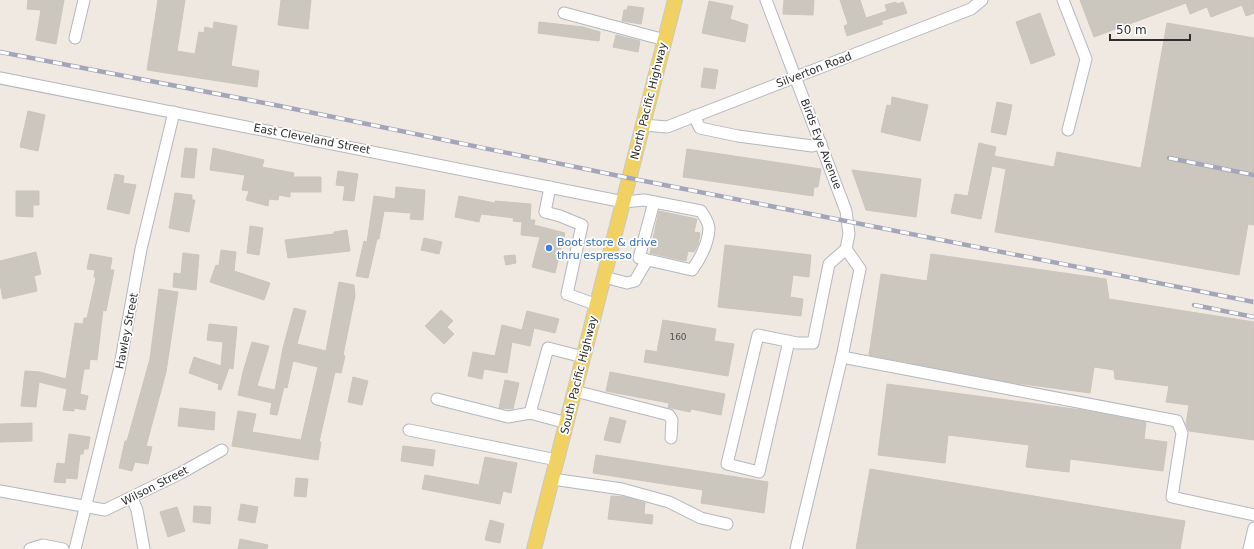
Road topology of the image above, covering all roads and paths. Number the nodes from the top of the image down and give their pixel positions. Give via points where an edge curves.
1 (84, 0) edge
2 (675, 0) edge
3 (766, 0) edge
4 (982, 0) edge
5 (1063, 0) edge
6 (564, 13) dead end
7 (75, 38) dead end
8 (665, 40) junction
9 (796, 77) junction
10 (0, 78) edge
11 (174, 112) junction
12 (694, 116) junction
13 (643, 124) junction
14 (1068, 130) dead end
15 (820, 143) junction
16 (550, 187) junction
17 (624, 202) junction
18 (654, 202) junction
19 (846, 249) junction
20 (647, 260) junction
21 (604, 277) junction
22 (597, 304) junction
23 (789, 341) junction
24 (583, 357) junction
25 (842, 357) junction
26 (575, 391) junction
27 (437, 400) dead end
28 (530, 414) junction
29 (567, 423) junction
30 (409, 430) dead end
31 (671, 438) dead end
32 (222, 450) dead end
33 (557, 460) junction
34 (552, 480) junction
35 (0, 492) edge
36 (132, 498) junction
37 (86, 507) junction
38 (1254, 515) edge
39 (727, 524) dead end
40 (1254, 528) edge
41 (30, 549) edge
42 (63, 549) edge
43 (75, 549) edge
44 (144, 549) edge
45 (534, 549) edge
46 (796, 549) edge
47 (1249, 549) edge

1 - 7 street
2 - 8 main road, North Pacific Highway
3 - 9 street, Birds Eye Avenue
4 - 9 street, Silverton Road via 971,9
5 - 14 street via 1086,59
6 - 8 street
8 - 13 main road, North Pacific Highway
9 - 12 street, Silverton Road
9 - 15 street, Birds Eye Avenue
10 - 11 street, East Cleveland Street
11 - 16 street, East Cleveland Street
11 - 37 street, Hawley Street via 142,249 119,371
12 - 13 street, Silverton Road via 667,127
12 - 15 street via 700,128 812,146
13 - 17 main road, North Pacific Highway
15 - 19 street, Birds Eye Avenue via 846,211 849,234
16 - 17 street, East Cleveland Street
16 - 22 street via 545,212 582,225 567,294
17 - 18 street, East Cleveland Street
17 - 21 main road, South Pacific Highway
18 - 20 street via 639,258
18 - 20 street, East Cleveland Street via 701,211 709,229 700,259 692,270
19 - 23 street via 829,264 813,343
19 - 25 street via 860,269
20 - 21 street via 635,281 627,283
21 - 22 main road, South Pacific Highway
22 - 24 main road, South Pacific Highway
23 - 23 street via 758,335 727,464 759,472
24 - 26 main road, South Pacific Highway
24 - 28 street via 548,348
25 - 38 street via 1176,421 1182,433 1172,497
25 - 46 street
26 - 29 main road, South Pacific Highway
26 - 31 street via 669,415 672,420
27 - 28 street via 508,417
28 - 29 street
29 - 33 main road, South Pacific Highway
30 - 33 street
32 - 36 street, Wilson Street
33 - 34 main road, South Pacific Highway
34 - 39 street via 622,489 669,502 701,518
34 - 45 main road, South Pacific Highway
35 - 37 street, Wilson Street
36 - 37 street, Wilson Street via 105,510
36 - 44 street via 137,510
37 - 43 street, Hawley Street
40 - 47 street
41 - 42 street via 43,546

